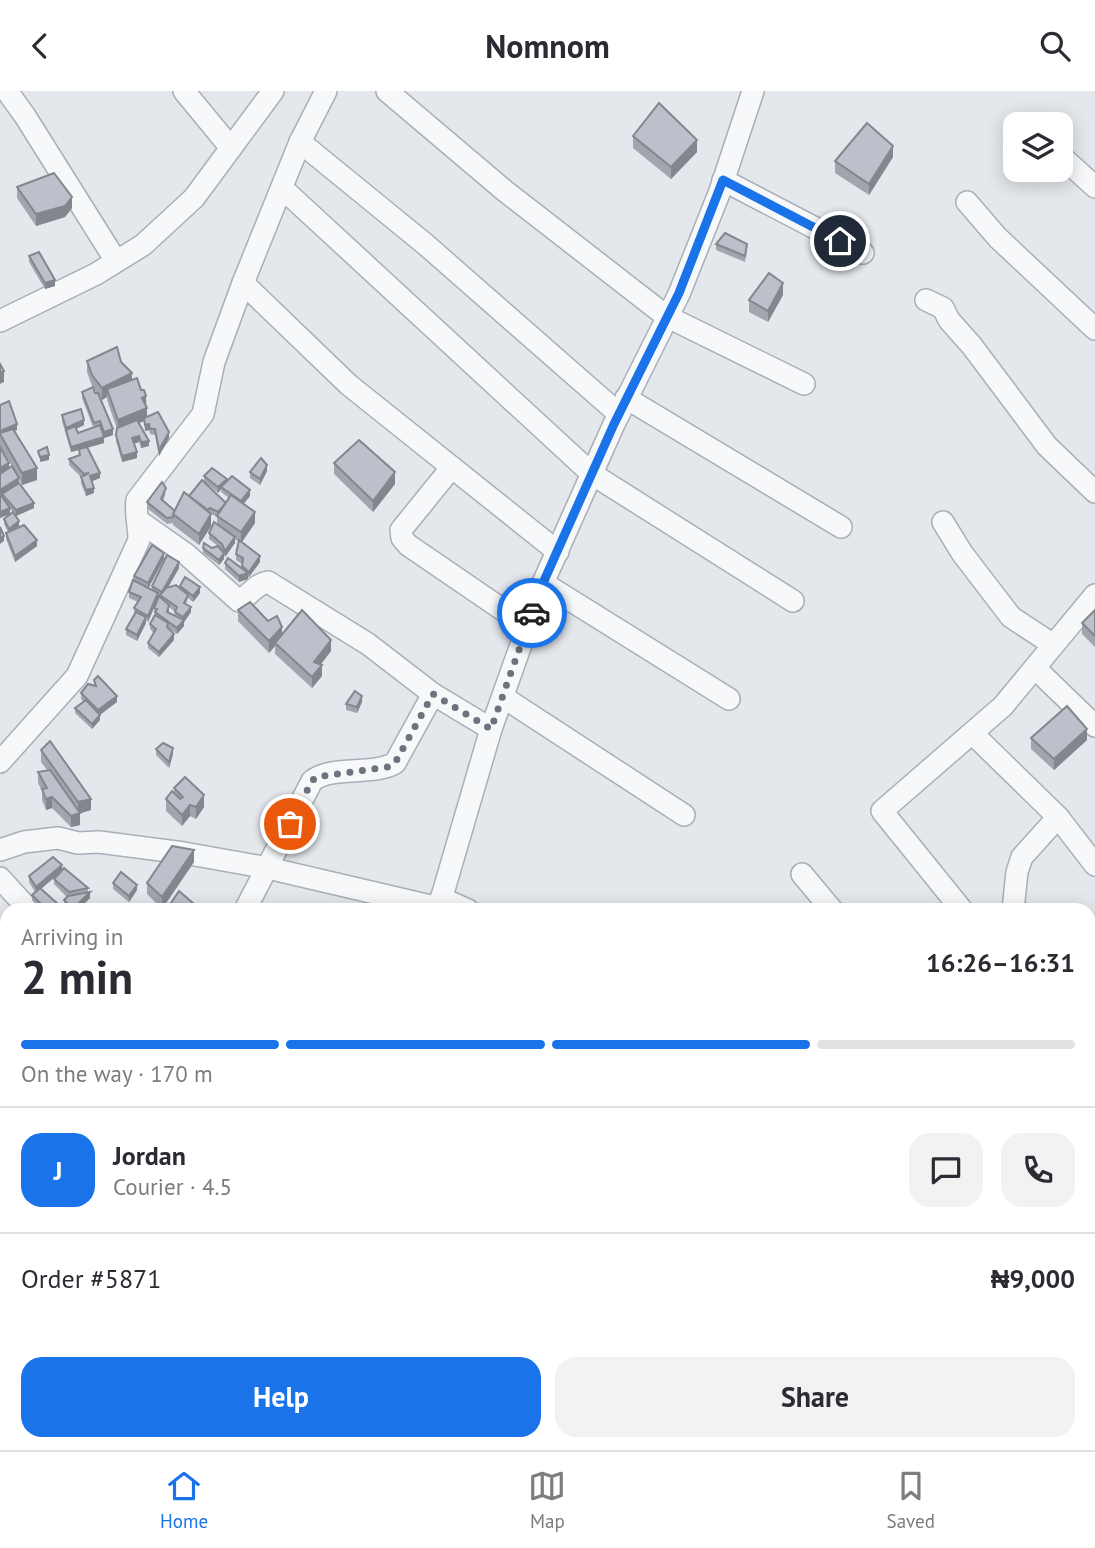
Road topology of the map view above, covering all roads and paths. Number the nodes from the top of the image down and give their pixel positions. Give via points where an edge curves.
1 (7, 91) edge
2 (184, 91) edge
3 (273, 91) edge
4 (326, 91) edge
5 (387, 91) edge
6 (752, 91) edge
7 (300, 142) junction
8 (231, 148) junction
9 (1073, 167) edge
10 (723, 180) junction
11 (1095, 187) edge
12 (282, 188) junction
13 (967, 202) dead end
14 (863, 253) dead end
15 (116, 261) junction
16 (243, 283) junction
17 (926, 300) dead end
18 (666, 316) junction
19 (2, 317) edge
20 (1095, 329) edge
21 (804, 384) dead end
22 (623, 406) junction
23 (452, 467) junction
24 (592, 474) junction
25 (1095, 492) edge
26 (139, 521) junction
27 (943, 521) dead end
28 (841, 527) dead end
29 (558, 552) junction
30 (543, 583) junction
31 (1095, 596) edge
32 (793, 601) dead end
33 (527, 627) junction
34 (1052, 644) junction
35 (1036, 669) junction
36 (433, 694) junction
37 (503, 697) junction
38 (729, 699) dead end
39 (1095, 726) edge
40 (491, 729) junction
41 (973, 734) junction
42 (0, 762) edge
43 (684, 815) dead end
44 (1058, 817) junction
45 (0, 850) edge
46 (1095, 865) edge
47 (268, 868) junction
48 (802, 874) dead end
49 (0, 878) edge
50 (23, 903) edge
51 (249, 903) edge
52 (430, 903) edge
53 (440, 903) edge
54 (826, 903) edge
55 (956, 903) edge
56 (1014, 903) edge

1 - 15 street
2 - 8 street
3 - 8 street
4 - 7 street
5 - 18 street via 505,191
6 - 10 street
7 - 12 street
7 - 22 street
8 - 15 street via 194,198 143,245
9 - 11 street
10 - 14 street
10 - 18 street
12 - 16 street
12 - 24 street
13 - 20 street via 998,238
15 - 19 street
16 - 23 street via 349,385
16 - 26 street via 214,362 203,414 137,500
17 - 25 street via 943,307 1047,446
18 - 21 street
18 - 22 street
22 - 24 street
22 - 28 street
23 - 29 street
23 - 33 street via 401,530 402,538
24 - 29 street
24 - 32 street
26 - 36 street via 186,554 239,601 268,582 368,644
26 - 42 street via 139,540 77,676
27 - 34 street via 1011,617
29 - 30 street
30 - 33 street
30 - 38 street
31 - 34 street
33 - 37 street
34 - 35 street
35 - 39 street
35 - 41 street
36 - 40 street
36 - 47 street via 395,763 321,775 312,781
37 - 40 street
37 - 43 street
40 - 53 street
41 - 44 street
41 - 55 street via 882,811
44 - 46 street
44 - 56 street via 1022,857
45 - 47 street via 58,838
47 - 51 street
47 - 52 street
48 - 54 street
49 - 50 street

